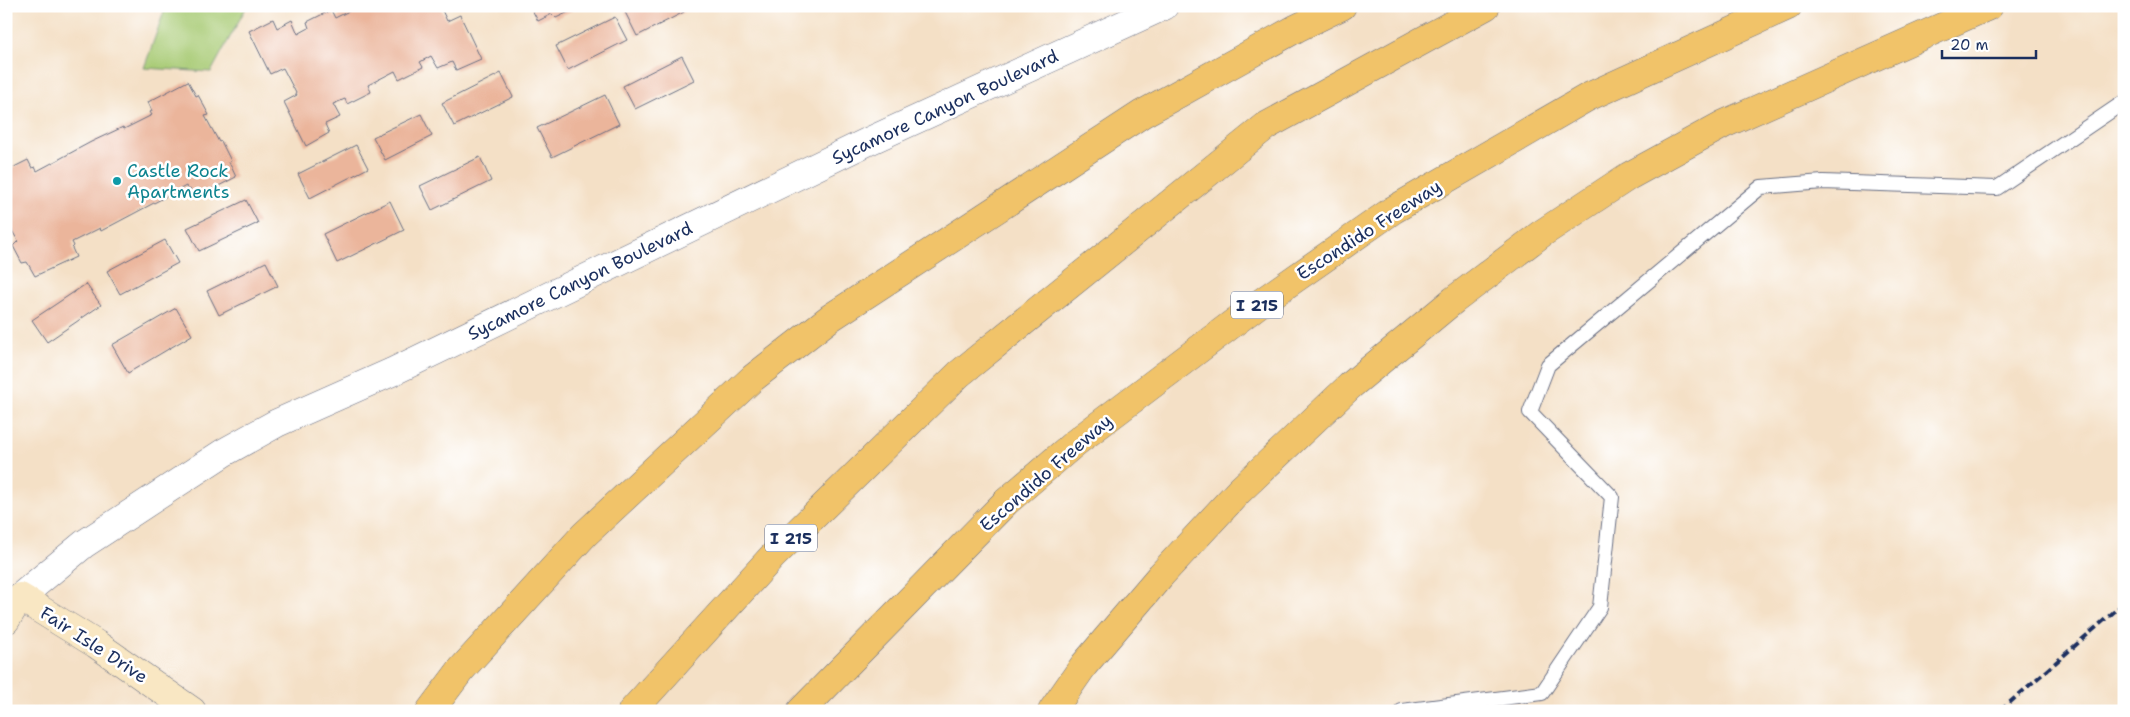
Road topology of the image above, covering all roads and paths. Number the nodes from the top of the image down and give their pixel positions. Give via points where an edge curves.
1 (1164, 6) edge
2 (1342, 6) edge
3 (1486, 6) edge
4 (1788, 6) edge
5 (1989, 6) edge
6 (2124, 102) edge
7 (10, 594) edge
8 (6, 620) edge
9 (192, 711) edge
10 (430, 711) edge
11 (632, 711) edge
12 (801, 711) edge
13 (1052, 711) edge
14 (1402, 711) edge

1 - 7 street, Sycamore Canyon Boulevard via 868,142 392,372 277,423 223,453
2 - 10 highway via 1142,114 830,318 753,378 584,535 460,671
3 - 11 highway, I 215 via 1266,126 959,374 772,557
4 - 12 highway, Escondido Freeway / I 215 via 1588,97 1393,210 1256,306 1075,443 1006,502
5 - 13 highway via 1724,124 1629,176 1541,234 1454,300 1350,386 1239,491 1084,665
6 - 14 lane via 1997,188 1823,182 1761,187 1548,365 1530,412 1612,497 1600,607 1542,693
7 - 8 main road, Sycamore Canyon Boulevard
7 - 9 main road, Fair Isle Drive via 96,644

